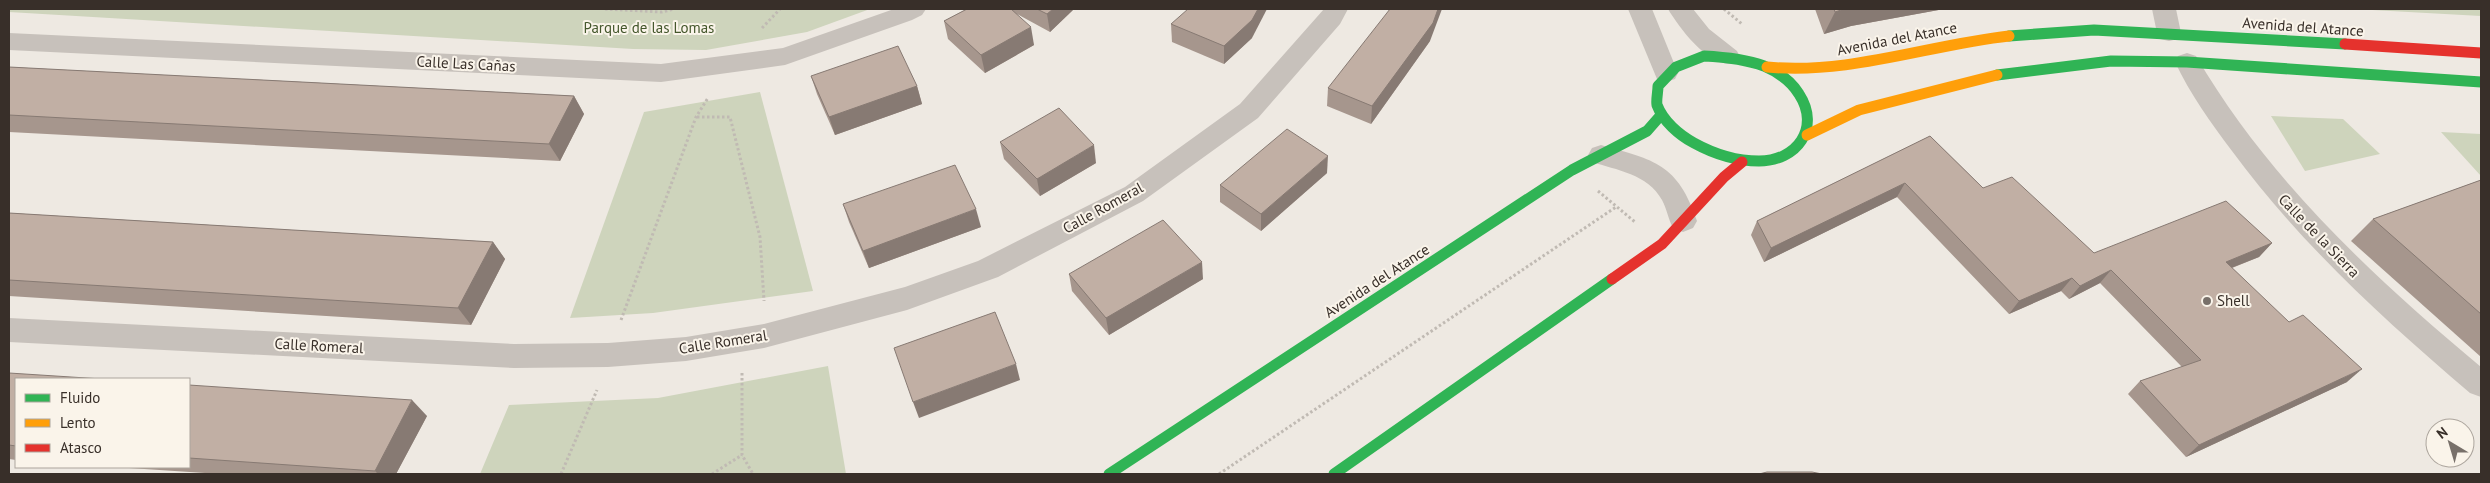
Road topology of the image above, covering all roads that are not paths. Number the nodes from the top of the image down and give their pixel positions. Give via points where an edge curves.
1 (914, 9) edge
2 (1336, 9) edge
3 (1640, 9) edge
4 (1680, 9) edge
5 (2164, 9) edge
6 (2169, 33) junction
7 (9, 42) edge
8 (2481, 53) edge
9 (1728, 57) junction
10 (2187, 62) junction
11 (1767, 68) junction
12 (1666, 73) junction
13 (2481, 82) edge
14 (1661, 115) junction
15 (1807, 135) junction
16 (1601, 155) junction
17 (1742, 162) junction
18 (1683, 222) junction
19 (9, 330) edge
20 (2481, 384) edge
21 (1108, 474) edge
22 (1334, 474) edge

1 - 7 street, Calle Las Cañas via 785,56 661,73
2 - 19 street, Calle Romeral via 1332,18 1249,111 1134,194 988,269 907,298 764,336 686,349 608,355 514,356
3 - 12 street
4 - 9 street via 1700,35
5 - 6 street
6 - 8 main road, Avenida del Atance
6 - 11 main road, Avenida del Atance via 2094,30 1993,37 1827,68
9 - 11 main road
9 - 12 main road via 1704,56 1683,62
10 - 13 main road
10 - 15 main road via 2111,61 1991,76 1859,110
10 - 20 street, Calle de la Sierra via 2196,82 2247,154 2299,218 2397,314
11 - 15 main road via 1784,78 1805,104 1810,120
12 - 14 main road via 1658,84 1656,99
14 - 16 main road, Avenida del Atance via 1647,131
14 - 17 main road via 1674,132 1696,147
15 - 17 main road via 1799,147 1780,158
16 - 18 street via 1636,165 1656,177 1671,192
16 - 21 main road, Avenida del Atance via 1572,170
17 - 18 main road
18 - 22 main road via 1662,244

